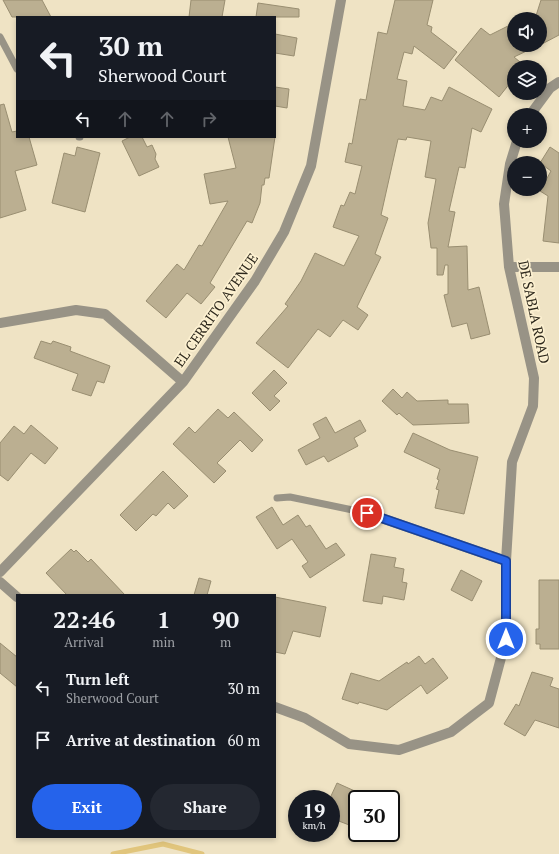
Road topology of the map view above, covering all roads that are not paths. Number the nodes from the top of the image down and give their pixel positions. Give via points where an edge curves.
1 (341, 0) edge
2 (0, 37) edge
3 (16, 67) edge
4 (559, 82) edge
5 (535, 108) edge
6 (515, 148) edge
7 (509, 267) junction
8 (559, 267) edge
9 (0, 323) edge
10 (183, 382) junction
11 (276, 498) dead end
12 (367, 513) joint
13 (506, 561) junction
14 (0, 572) edge
15 (0, 582) edge
16 (16, 596) edge
17 (276, 707) edge

1 - 10 street, EL CERRITO AVENUE via 311,166 284,232 255,281
2 - 3 lane
4 - 5 street via 550,88
6 - 7 street, DE SABLA ROAD via 504,204
7 - 8 street
7 - 13 street, DE SABLA ROAD via 534,378 534,406 512,462
9 - 10 street via 76,310 105,314
10 - 14 street, EL CERRITO AVENUE
11 - 12 lane via 290,496
12 - 13 street
13 - 17 street, DE SABLA ROAD via 506,639 489,704 451,732 399,750 349,744 305,718
15 - 16 street

